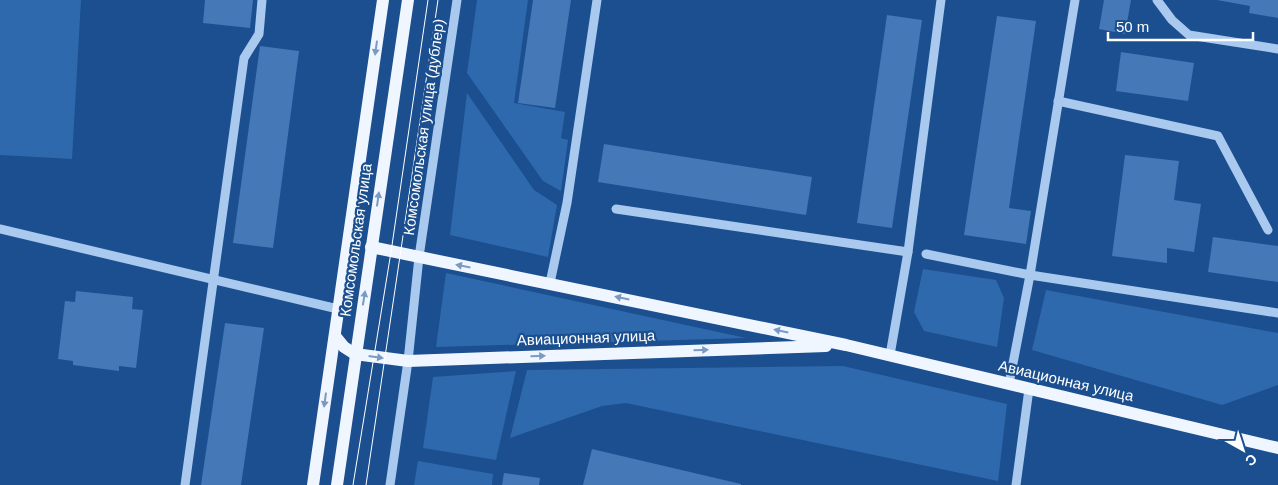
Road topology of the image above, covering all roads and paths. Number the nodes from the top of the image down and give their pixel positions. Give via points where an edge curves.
1 (262, 0) edge
2 (383, 0) edge
3 (408, 0) edge
4 (457, 0) edge
5 (597, 0) edge
6 (941, 0) edge
7 (1075, 0) edge
8 (1157, 0) edge
9 (1278, 49) edge
10 (1058, 101) junction
11 (616, 209) dead end
12 (0, 229) edge
13 (1268, 230) dead end
14 (371, 247) junction
15 (908, 252) junction
16 (926, 254) dead end
17 (419, 258) junction
18 (1030, 275) junction
19 (214, 280) junction
20 (550, 283) junction
21 (338, 309) junction
22 (1278, 314) edge
23 (335, 336) junction
24 (846, 345) junction
25 (355, 354) junction
26 (890, 355) junction
27 (408, 360) junction
28 (1009, 384) junction
29 (1029, 389) junction
30 (1278, 448) edge
31 (185, 485) edge
32 (313, 485) edge
33 (337, 485) edge
34 (390, 485) edge
35 (1016, 485) edge

1 - 19 street via 259,34 244,58
2 -> 21 main road, Комсомольская улица
14 -> 3 main road, Комсомольская улица
4 - 17 street, Комсомольская улица (дублер)
5 - 20 street via 567,203
6 - 15 street
7 - 10 street
8 - 9 street via 1180,29 1189,35
10 - 13 street via 1218,136
10 - 18 street
11 - 15 street
12 - 19 street
14 - 17 main road, Авиационная улица
25 -> 14 main road, Комсомольская улица
15 - 26 street
16 - 18 street
20 -> 17 main road, Авиационная улица
17 - 27 street, Комсомольская улица (дублер)
18 - 22 street
18 - 28 street
19 - 21 street
19 - 31 street
24 -> 20 main road, Авиационная улица
21 - 23 main road, Комсомольская улица
23 - 25 main road
23 -> 32 main road, Комсомольская улица
24 - 26 main road, Авиационная улица
27 -> 24 main road, Авиационная улица
25 -> 27 main road, Авиационная улица
25 - 33 main road, Комсомольская улица
26 - 28 main road, Авиационная улица
27 - 34 street, Комсомольская улица (дублер)
28 - 29 main road, Авиационная улица
29 - 30 main road, Авиационная улица
29 - 35 street

